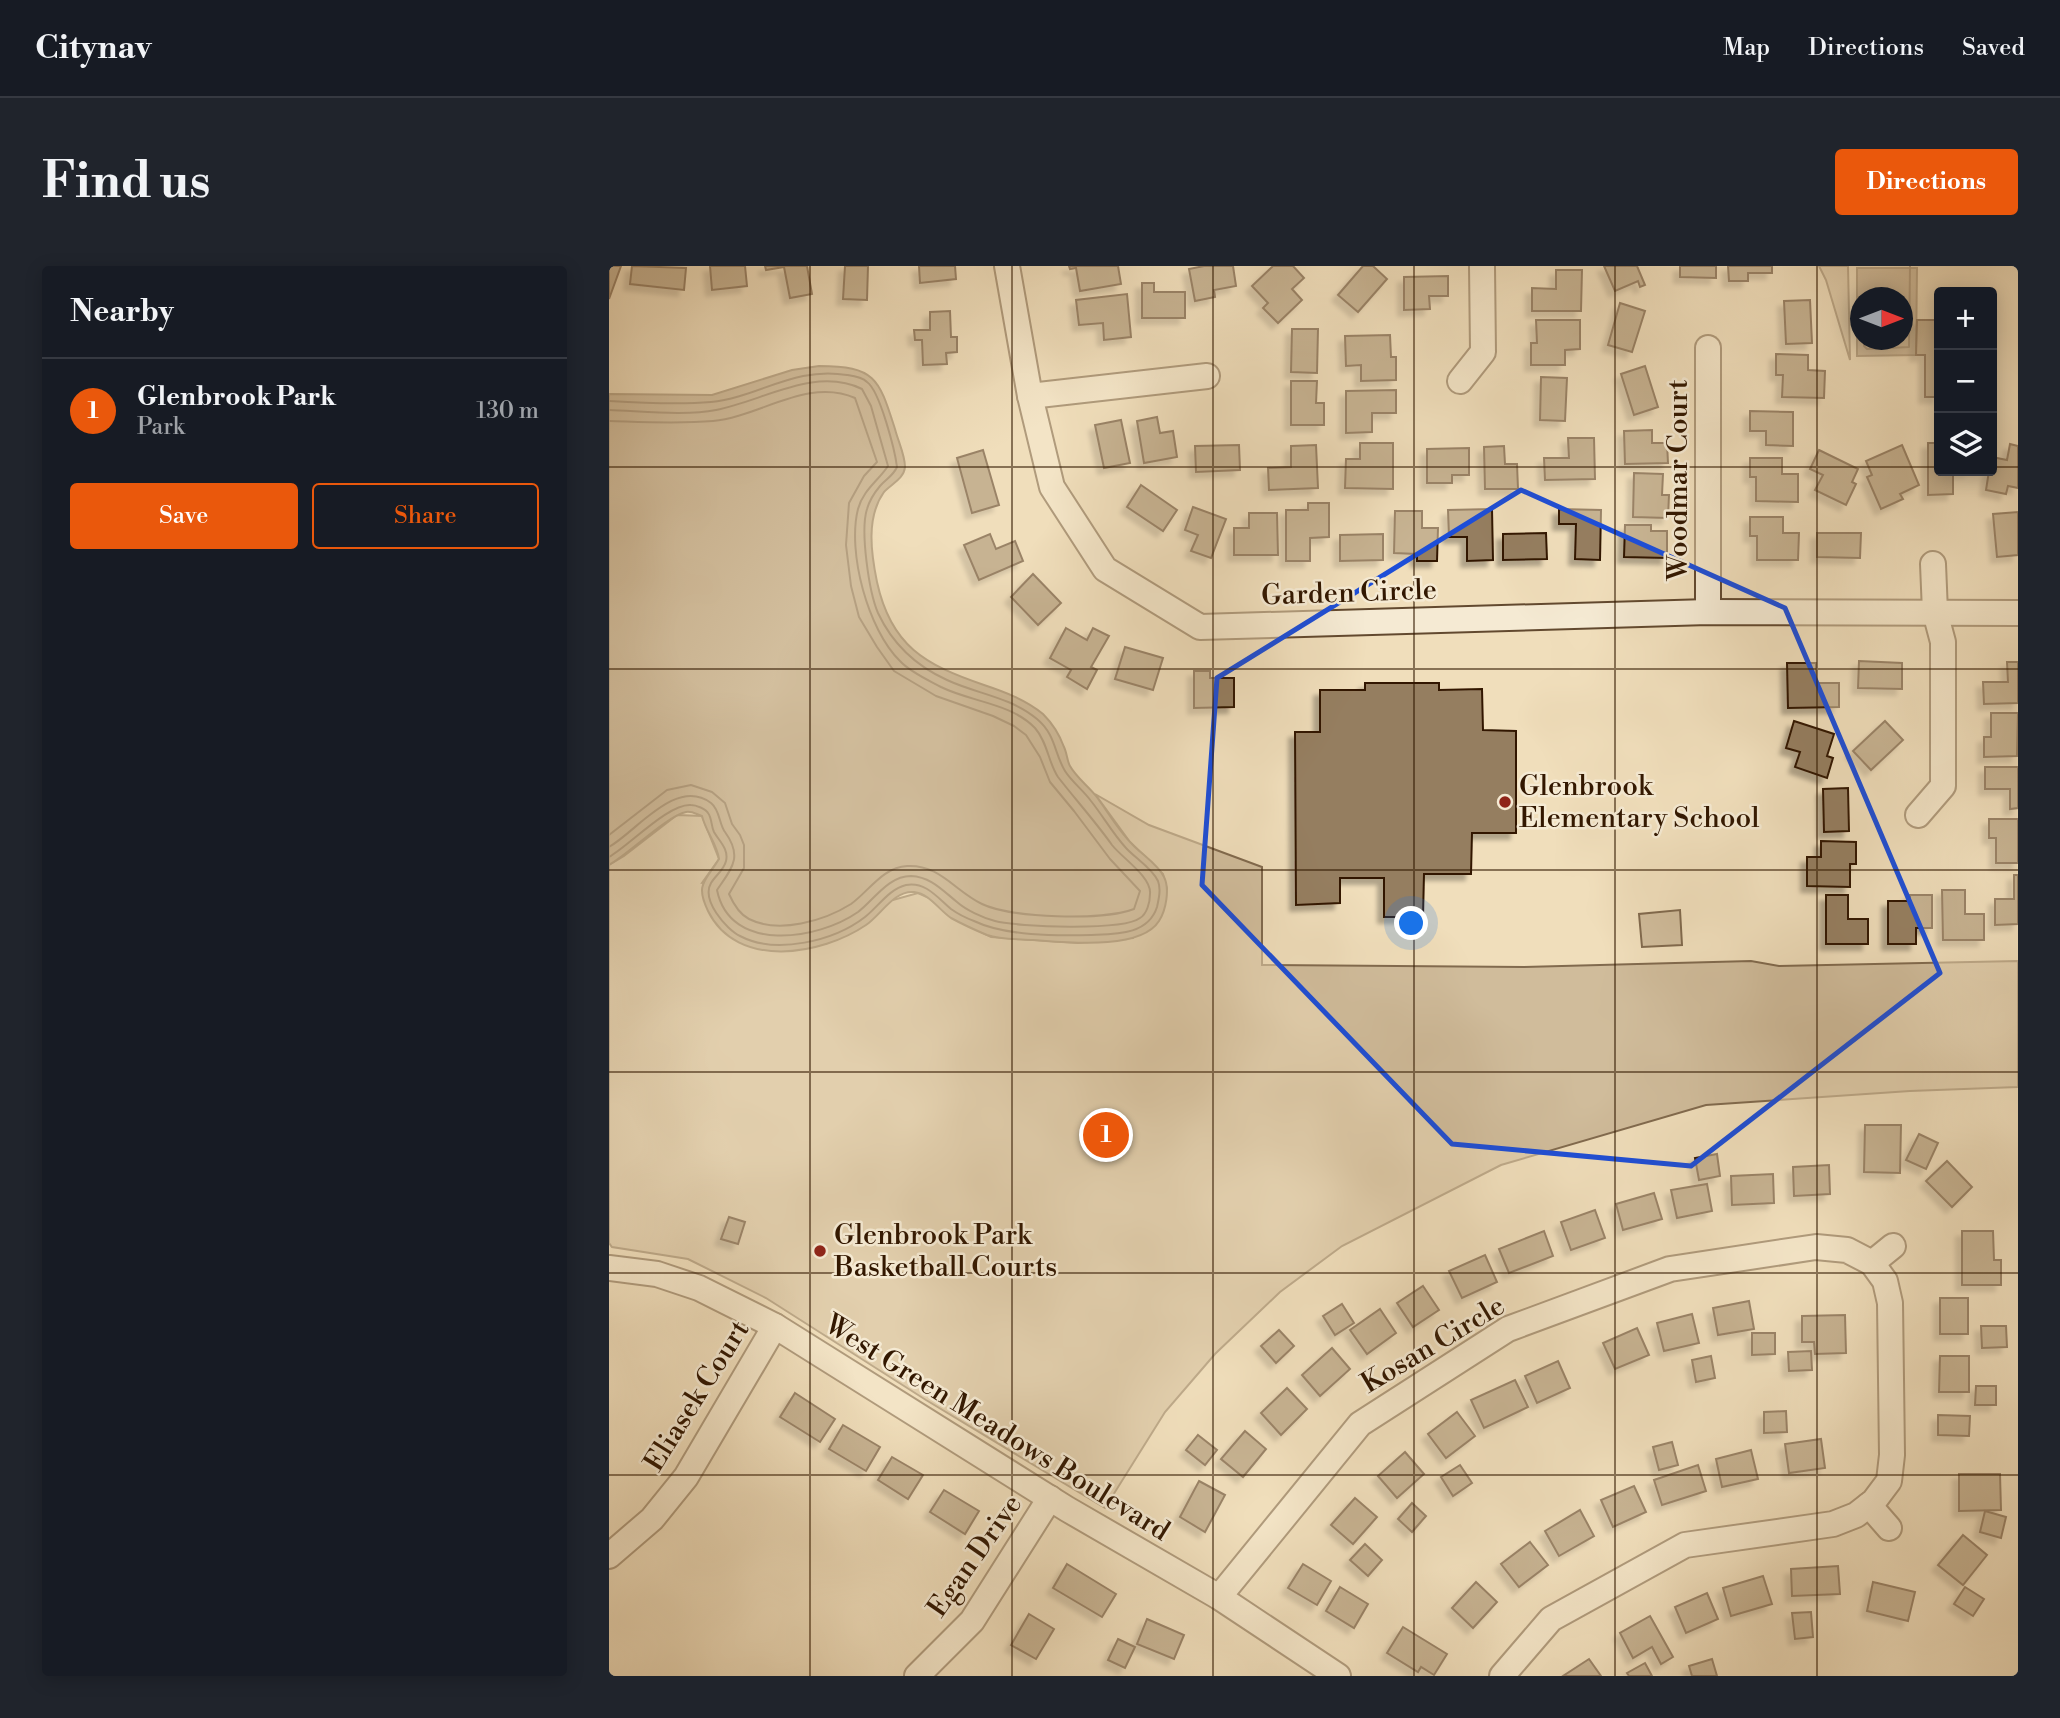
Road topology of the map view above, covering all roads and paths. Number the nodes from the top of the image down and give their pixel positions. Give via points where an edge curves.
1 (1007, 266) edge
2 (1482, 266) edge
3 (1708, 348) dead end
4 (1207, 376) dead end
5 (1460, 381) dead end
6 (1030, 396) junction
7 (1933, 564) dead end
8 (1708, 612) junction
9 (1934, 612) junction
10 (2018, 613) edge
11 (1918, 815) dead end
12 (1893, 1246) dead end
13 (1872, 1263) junction
14 (609, 1268) edge
15 (775, 1326) junction
16 (1050, 1498) junction
17 (1869, 1505) junction
18 (1889, 1528) dead end
19 (609, 1556) edge
20 (1219, 1597) junction
21 (1324, 1673) edge
22 (917, 1676) edge
23 (1502, 1676) edge

1 - 6 street, Garden Circle
2 - 5 street via 1483,352
3 - 8 street, Woodmar Court
4 - 6 street
6 - 8 street, Garden Circle via 1052,487 1105,569 1200,627
7 - 9 street
8 - 9 street, Garden Circle
9 - 10 street, Garden Circle
9 - 11 street via 1943,642 1943,786
12 - 13 street
13 - 17 street via 1885,1281 1890,1303 1892,1455 1889,1481
13 - 20 street, Kosan Circle via 1847,1250 1817,1247 1670,1269 1508,1329 1360,1424
14 - 15 street, West Green Meadows Boulevard via 657,1274 699,1288
15 - 16 street, West Green Meadows Boulevard
15 - 19 street, Eliasek Court via 686,1476 652,1519
16 - 20 street, West Green Meadows Boulevard
16 - 22 street, Egan Drive via 972,1621
17 - 18 street
17 - 23 street via 1833,1524 1685,1545 1551,1619
20 - 21 street, West Green Meadows Boulevard

